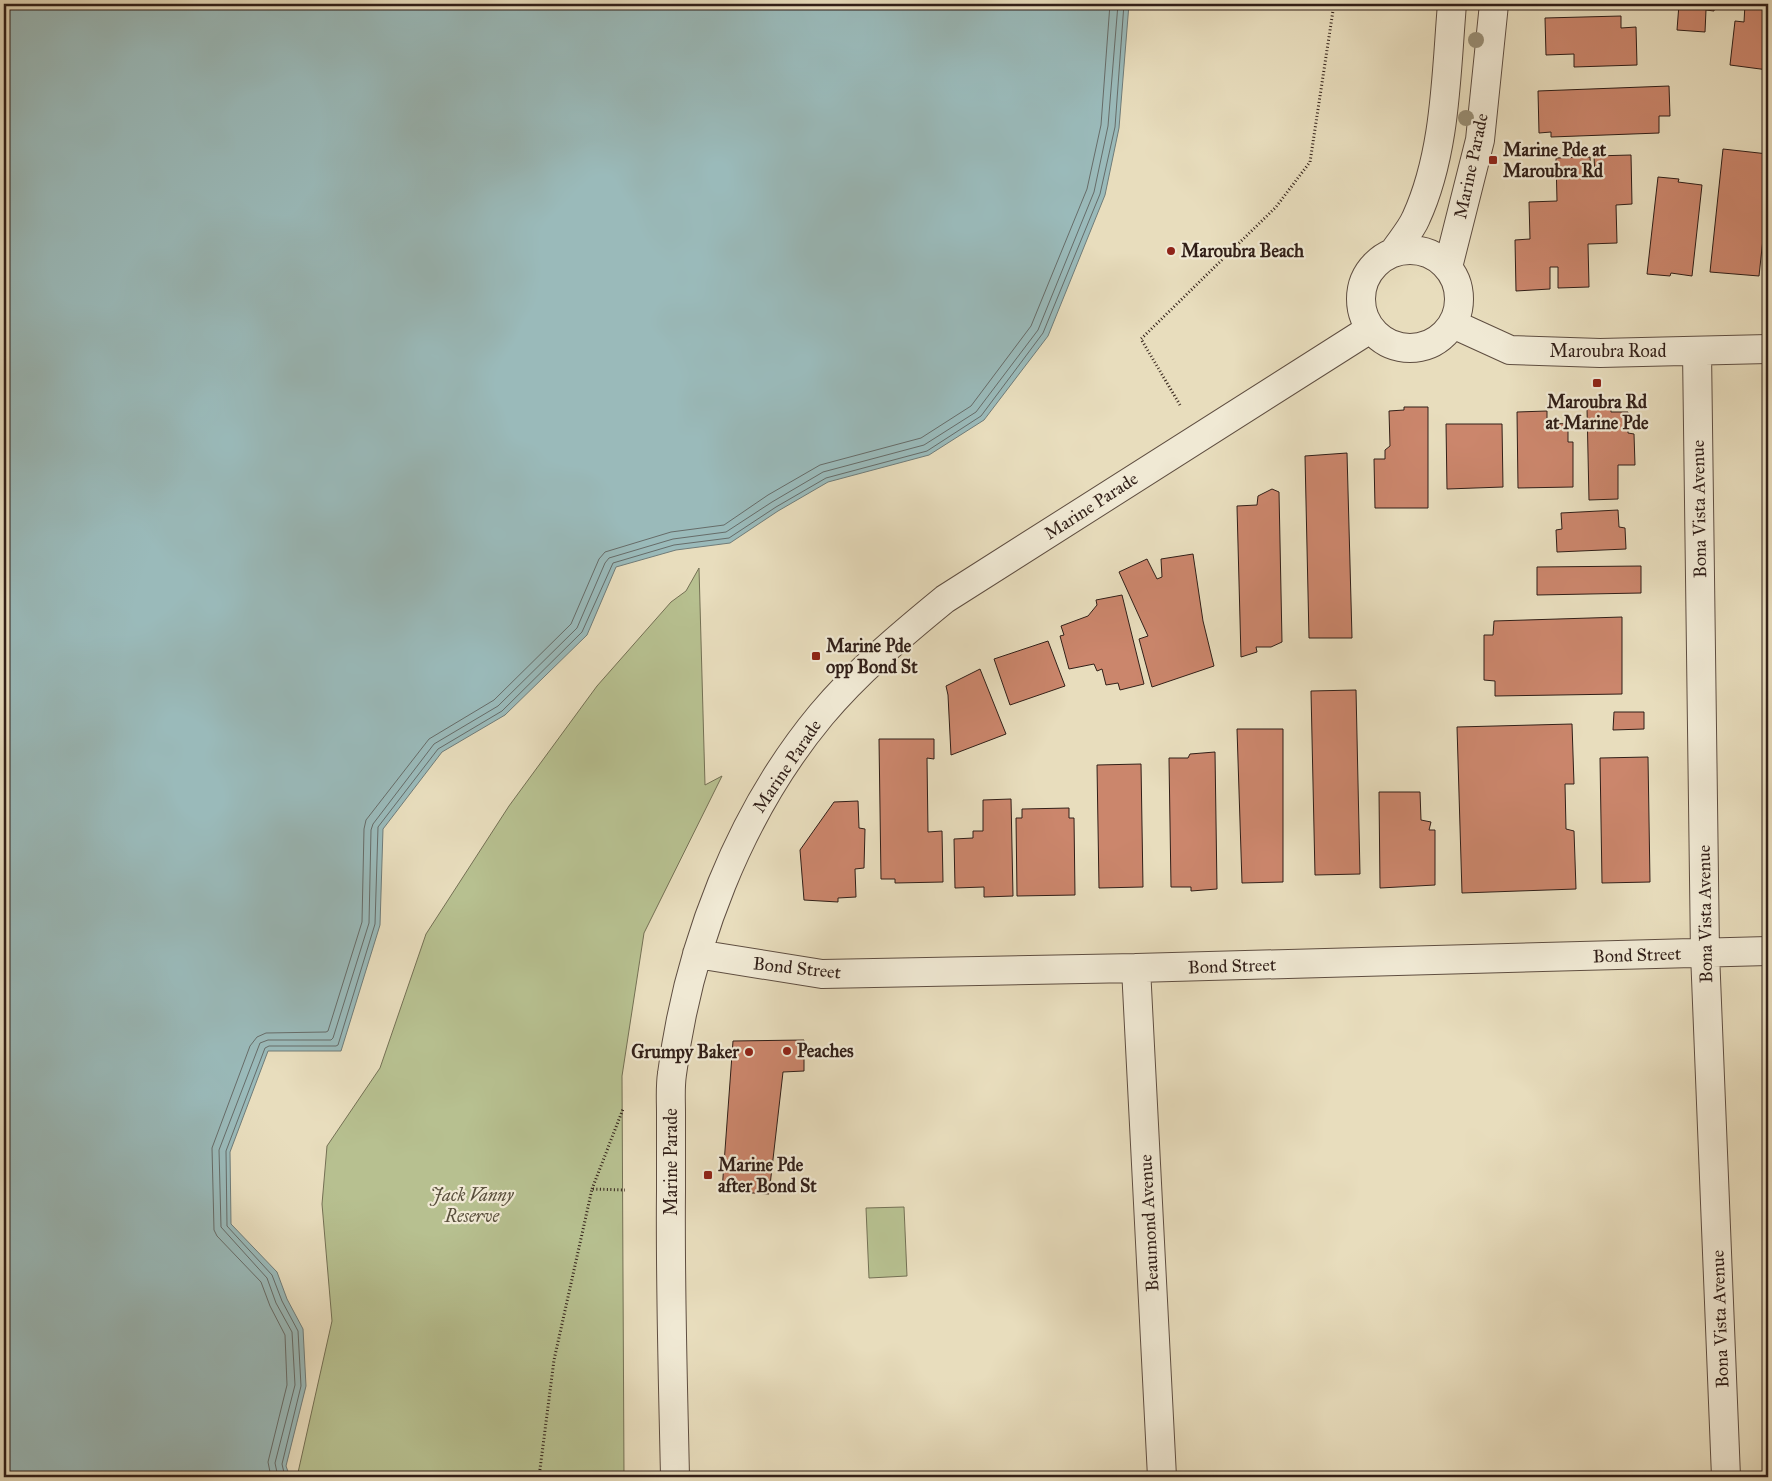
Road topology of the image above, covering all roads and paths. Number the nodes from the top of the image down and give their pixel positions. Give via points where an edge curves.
1 (1334, 4) edge
2 (1452, 4) edge
3 (1494, 4) edge
4 (1393, 253) junction
5 (1448, 267) junction
6 (1453, 324) junction
7 (1370, 329) junction
8 (1768, 349) edge
9 (1697, 351) junction
10 (1180, 404) dead end
11 (1768, 951) edge
12 (1705, 953) junction
13 (696, 954) junction
14 (1136, 968) junction
15 (623, 1109) dead end
16 (592, 1189) junction
17 (625, 1190) dead end
18 (539, 1477) edge
19 (675, 1477) edge
20 (1162, 1477) edge
21 (1726, 1477) edge

1 - 10 path via 1310,162 1276,207 1141,339
2 - 4 street, Marine Parade via 1440,140 1416,219
3 - 5 street, Marine Parade via 1480,140
4 - 5 street via 1423,251
4 - 7 street via 1369,271 1362,285 1360,300
5 - 6 street via 1456,280 1459,295 1459,310
6 - 7 street via 1443,336 1412,349 1396,347
6 - 9 street, Maroubra Road via 1510,350 1600,353
7 - 13 street, Marine Parade via 945,599 902,634 821,715 754,812 730,864
8 - 9 street, Maroubra Road
9 - 12 street, Bona Vista Avenue
11 - 12 street, Bond Street
12 - 14 street, Bond Street
12 - 21 street, Bona Vista Avenue
13 - 14 street, Bond Street via 822,974
13 - 19 street, Marine Parade via 671,1076 670,1284
14 - 20 street, Beaumond Avenue
15 - 16 path
16 - 17 path
16 - 18 path via 554,1360

